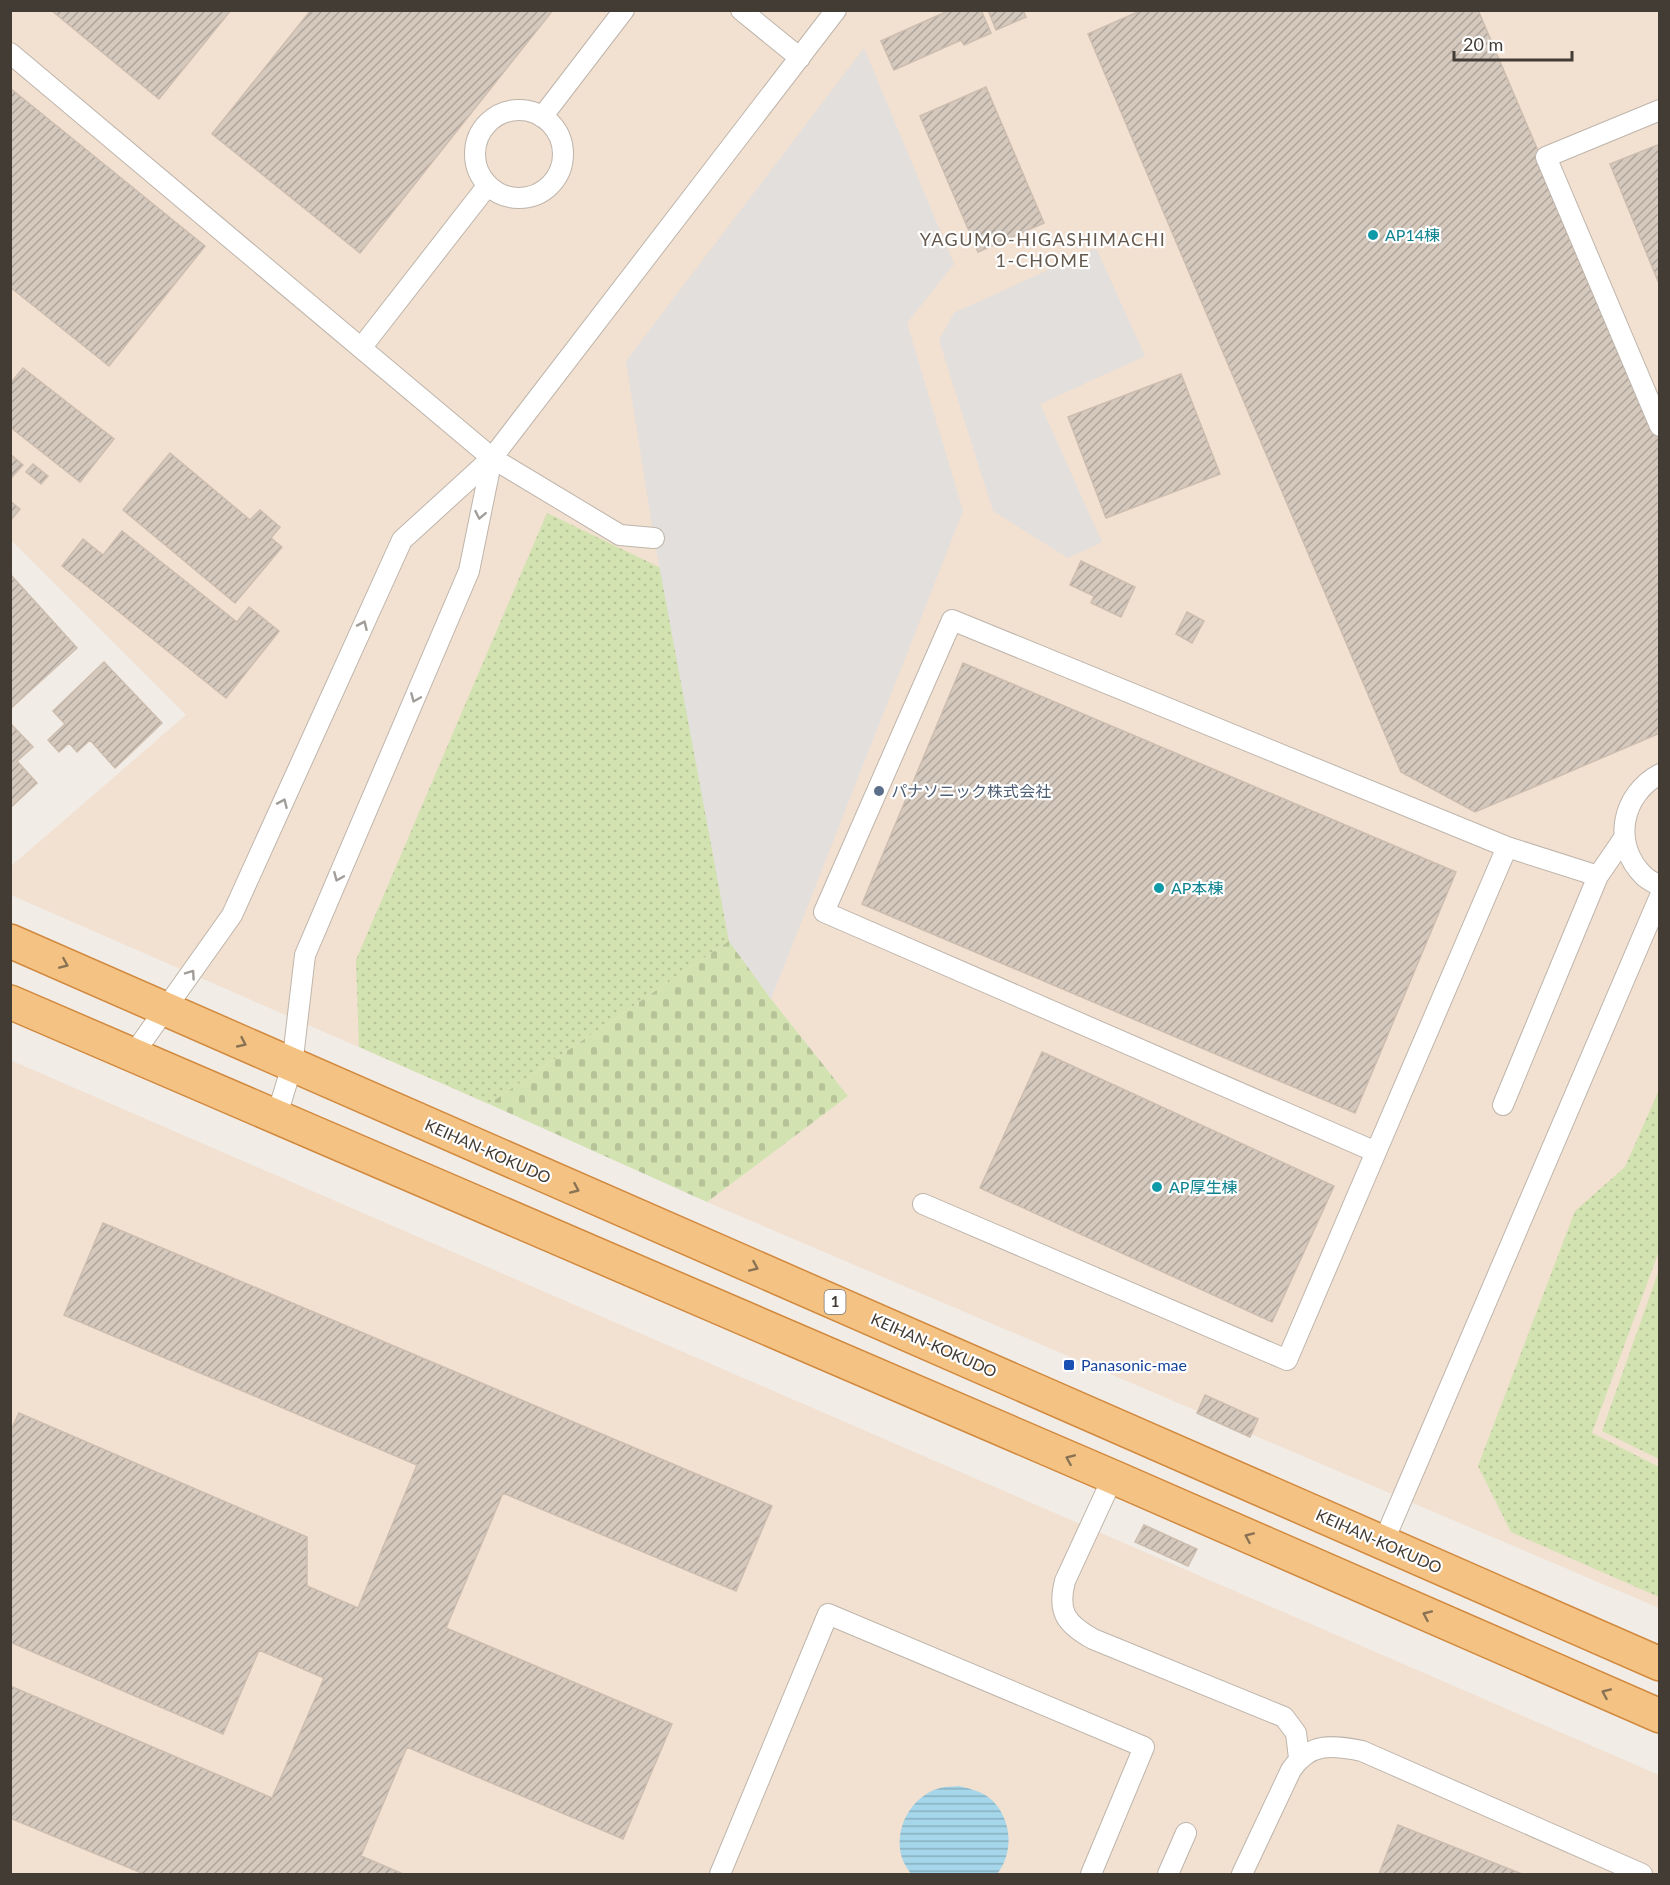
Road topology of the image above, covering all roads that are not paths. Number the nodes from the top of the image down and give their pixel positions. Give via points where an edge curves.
1 (624, 10) edge
2 (741, 10) edge
3 (837, 12) edge
4 (10, 54) edge
5 (800, 58) junction
6 (1659, 110) edge
7 (542, 117) junction
8 (488, 185) junction
9 (361, 348) junction
10 (1659, 426) edge
11 (492, 458) junction
12 (654, 538) dead end
13 (1659, 774) edge
14 (1624, 838) junction
15 (1507, 848) junction
16 (1598, 876) junction
17 (1659, 886) edge
18 (1659, 896) edge
19 (10, 941) edge
20 (10, 1002) edge
21 (167, 1008) junction
22 (132, 1056) junction
23 (292, 1066) junction
24 (1503, 1105) dead end
25 (276, 1118) junction
26 (1376, 1152) junction
27 (923, 1204) dead end
28 (1113, 1478) junction
29 (1383, 1543) junction
30 (1659, 1664) edge
31 (1659, 1716) edge
32 (1299, 1758) junction
33 (1186, 1833) dead end
34 (720, 1875) edge
35 (1091, 1875) edge
36 (1168, 1875) edge
37 (1242, 1875) edge
38 (1642, 1875) edge

1 - 7 lane
2 - 5 lane
3 - 5 lane
4 - 9 lane
5 - 11 lane
6 - 10 lane via 1546,157
7 - 8 lane via 515,110 501,114 480,133 476,160
7 - 8 lane via 554,126 562,146 561,168 554,181 529,197 514,198
8 - 9 lane
9 - 11 lane
11 - 12 lane via 620,536
21 -> 11 lane via 232,915 402,540
11 -> 23 lane via 469,571 305,954
13 - 14 lane via 1634,795 1626,815
14 - 16 lane
14 - 17 lane via 1631,858 1644,876
15 - 16 lane
15 - 26 lane
15 - 26 lane via 952,620 824,912
16 - 24 lane
18 - 29 lane
19 -> 21 highway, KEIHAN-KOKUDO / 1
20 - 22 highway
21 - 22 lane
21 -> 23 highway, KEIHAN-KOKUDO / 1
22 - 25 highway
23 - 25 lane
23 -> 29 highway, KEIHAN-KOKUDO / 1
28 -> 25 highway
26 - 27 lane via 1287,1360
31 -> 28 highway
28 - 32 lane via 1065,1581 1061,1598 1064,1616 1078,1631 1093,1639 1284,1717 1296,1733
29 - 30 highway, KEIHAN-KOKUDO / 1
32 - 37 lane
32 - 38 lane via 1315,1749 1339,1746 1362,1750
33 - 36 lane
34 - 35 lane via 828,1614 1144,1747

